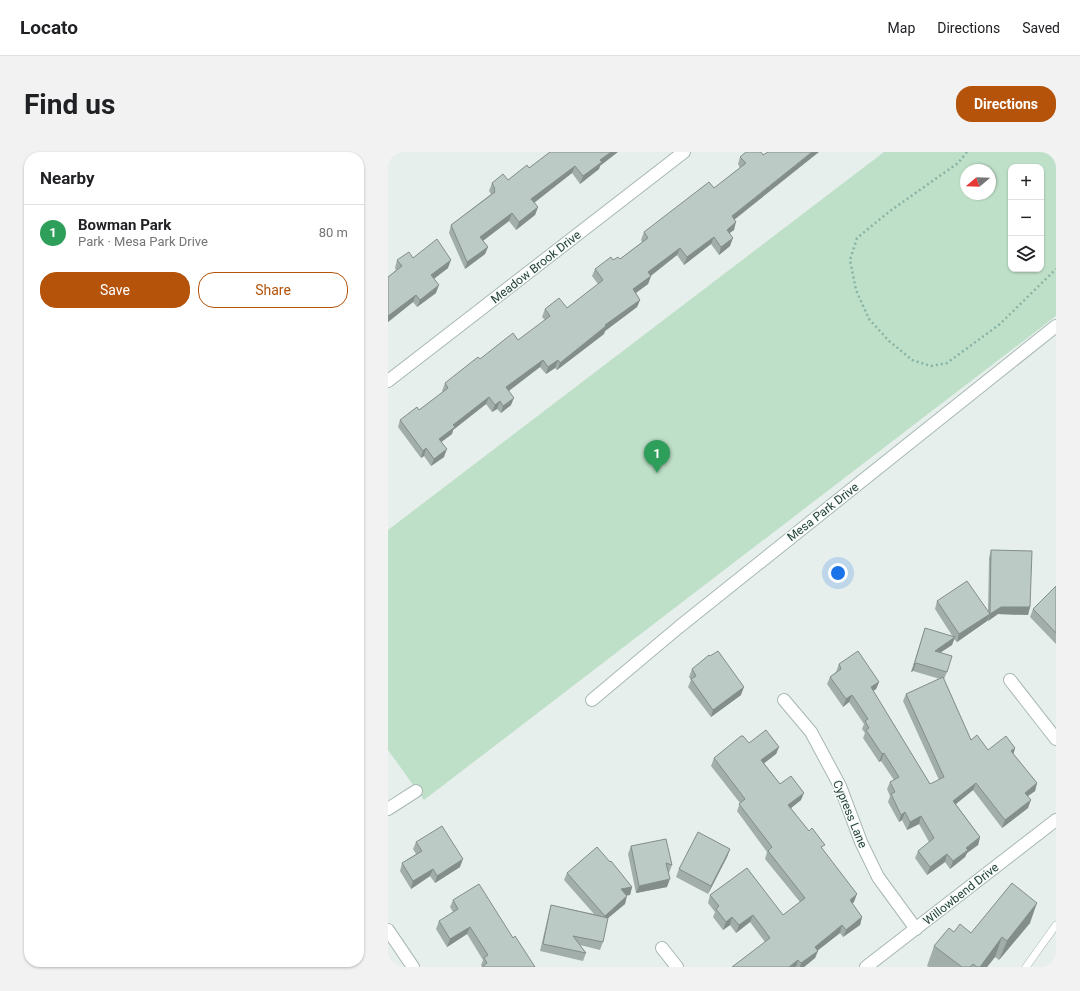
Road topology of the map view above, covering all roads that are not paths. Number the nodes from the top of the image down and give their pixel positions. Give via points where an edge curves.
1 (684, 152) edge
2 (1056, 326) edge
3 (388, 381) edge
4 (1010, 680) dead end
5 (592, 700) dead end
6 (784, 700) dead end
7 (1056, 739) edge
8 (416, 791) dead end
9 (388, 809) edge
10 (1056, 820) edge
11 (1056, 925) edge
12 (916, 929) junction
13 (388, 930) edge
14 (662, 948) dead end
15 (413, 967) edge
16 (677, 967) edge
17 (866, 967) edge
18 (1026, 967) edge

1 - 3 street, Meadow Brook Drive
2 - 5 street, Mesa Park Drive via 679,626
4 - 7 street
6 - 12 street, Cypress Lane via 811,732 840,786 861,842 878,877
8 - 9 street
10 - 12 street, Willowbend Drive
11 - 18 lane
12 - 17 street, Willowbend Drive
13 - 15 street
14 - 16 street

